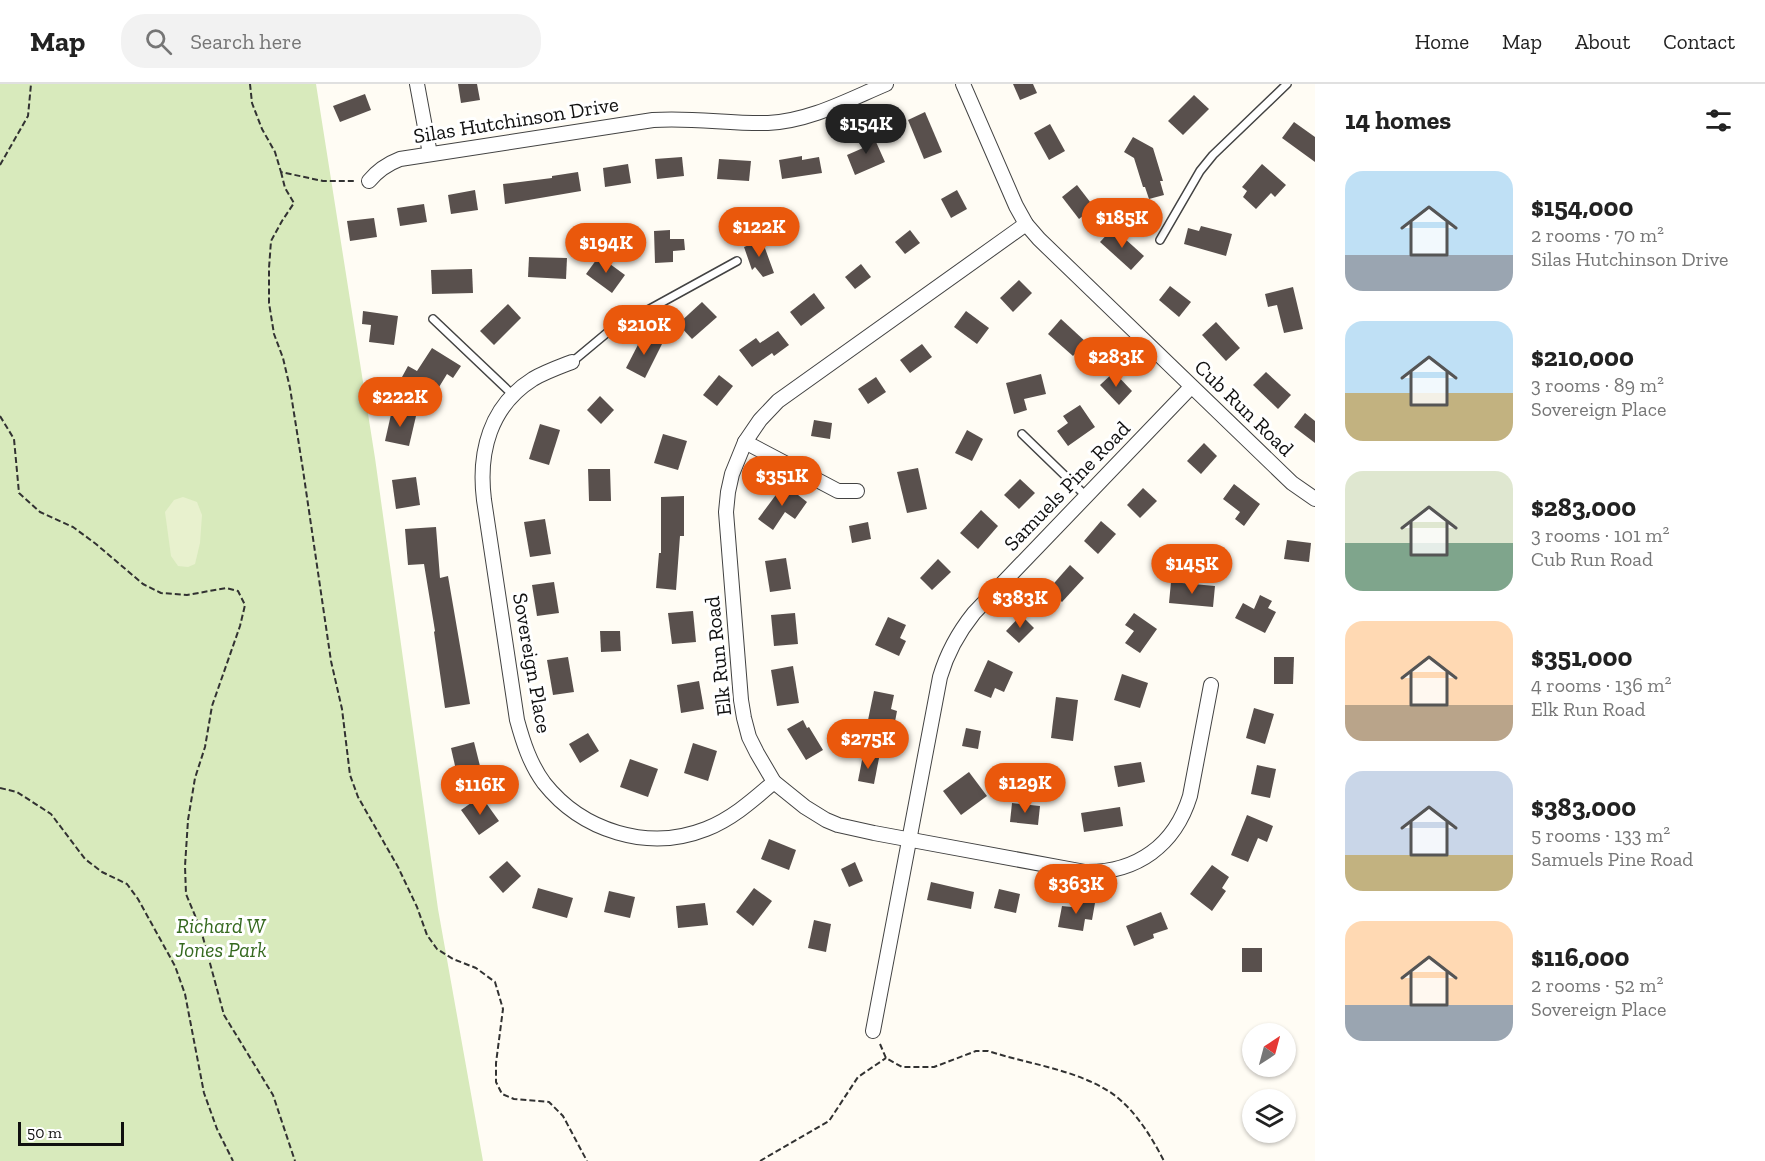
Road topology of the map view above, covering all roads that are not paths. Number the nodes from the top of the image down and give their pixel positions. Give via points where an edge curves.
1 (417, 84) edge
2 (886, 84) edge
3 (963, 84) edge
4 (1287, 84) edge
5 (430, 154) junction
6 (369, 181) road end
7 (1026, 224) junction
8 (1160, 240) dead end
9 (737, 261) dead end
10 (433, 319) dead end
11 (572, 362) joint
12 (1191, 387) junction
13 (514, 396) junction
14 (1022, 434) dead end
15 (745, 442) junction
16 (857, 491) dead end
17 (1086, 496) junction
18 (1315, 499) edge
19 (1211, 685) dead end
20 (774, 782) junction
21 (909, 840) junction
22 (873, 1031) road end

1 - 5 street
2 - 5 street, Silas Hutchinson Drive via 793,120 653,120
3 - 7 street, Cub Run Road
4 - 8 lane via 1213,155
5 - 6 street, Silas Hutchinson Drive via 388,164
7 - 12 street, Cub Run Road
7 - 15 street, Elk Run Road via 791,391 766,413
9 - 11 lane via 608,332
10 - 13 lane
11 - 13 street, Sovereign Place via 534,378
12 - 17 street, Samuels Pine Road
12 - 18 street, Cub Run Road via 1292,483
13 - 20 street, Sovereign Place via 504,406 486,441 481,480 517,720 527,752 543,782 576,813 604,829 627,836 667,838 707,829 743,808
14 - 17 lane
15 - 16 street via 838,491
15 - 20 street, Elk Run Road via 732,474 726,512 741,700 749,737
17 - 21 street, Samuels Pine Road via 974,613 950,650 940,677
19 - 21 street, Elk Run Road via 1187,807 1170,837 1145,858 1116,870 1085,872
20 - 21 street, Elk Run Road via 826,820
21 - 22 street, Samuels Pine Road

